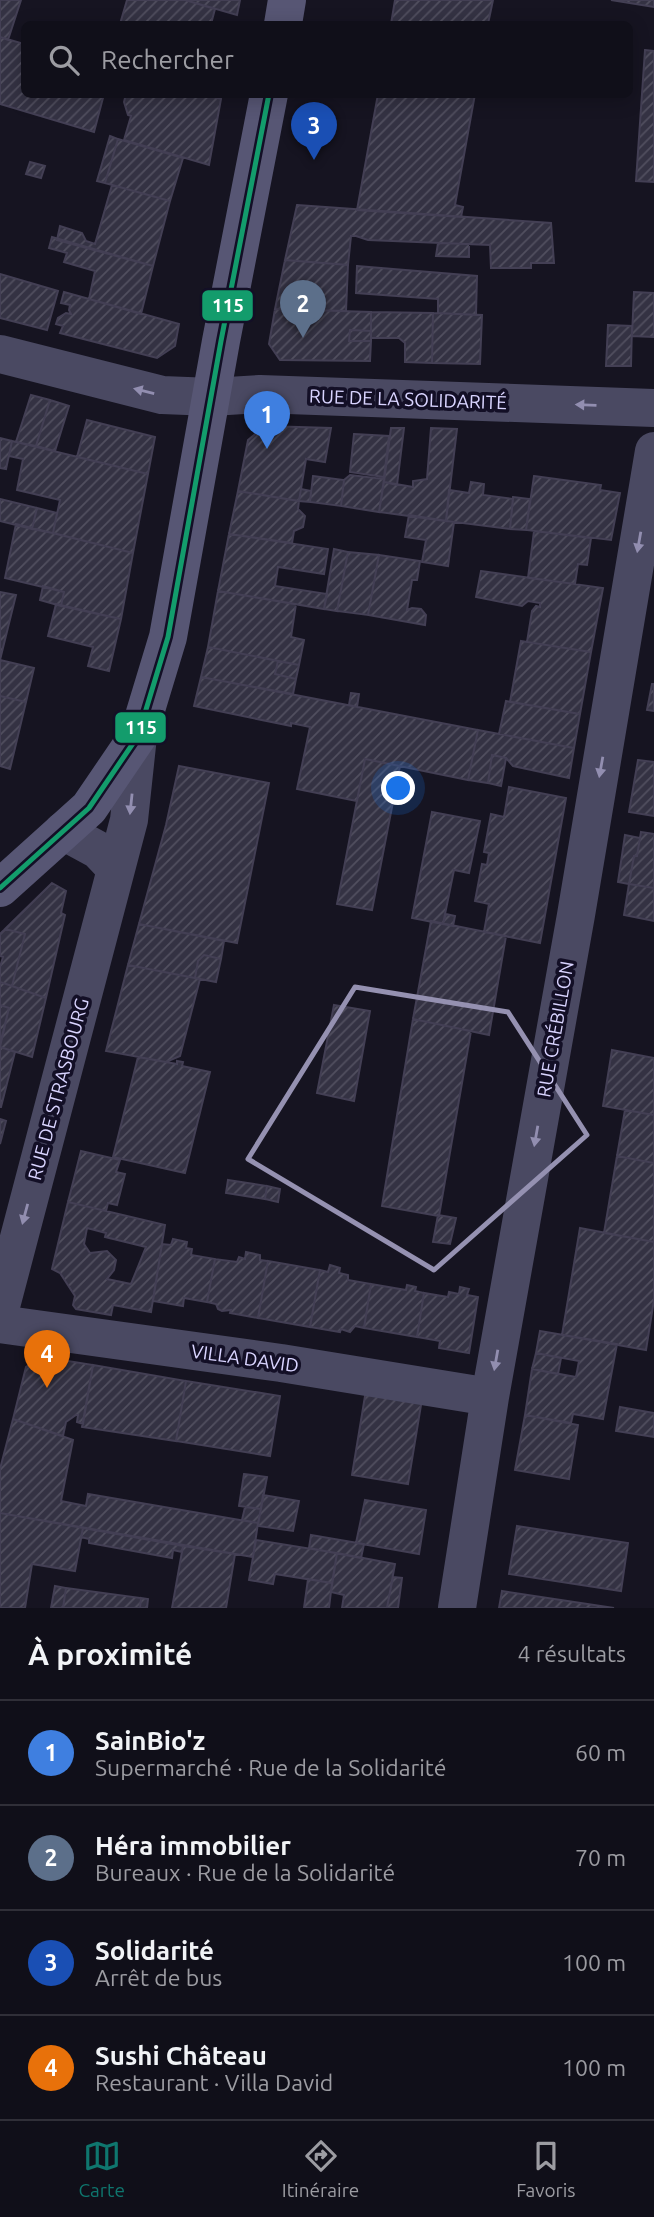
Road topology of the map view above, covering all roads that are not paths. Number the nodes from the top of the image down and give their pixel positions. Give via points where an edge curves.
1 (287, 0) edge
2 (283, 21) edge
3 (268, 98) edge
4 (0, 354) edge
5 (212, 397) junction
6 (654, 408) edge
7 (654, 451) edge
8 (138, 736) junction
9 (63, 831) junction
10 (116, 869) junction
11 (0, 888) edge
12 (0, 1310) edge
13 (0, 1324) edge
14 (490, 1397) junction
15 (457, 1608) edge

1 - 2 street
3 - 5 street, RUE DE STRASBOURG
5 -> 4 street, RUE DE LA SOLIDARITÉ via 162,395
6 -> 5 street, RUE DE LA SOLIDARITÉ via 260,394
5 - 8 street, RUE DE STRASBOURG via 168,636
7 -> 14 street, RUE CRÉBILLON
8 - 9 street via 89,808
8 -> 10 street, RUE DE STRASBOURG via 129,820
9 - 10 street via 98,850
9 - 11 street
10 -> 12 street, RUE DE STRASBOURG
13 - 14 street, VILLA DAVID
14 - 15 street, RUE CRÉBILLON

